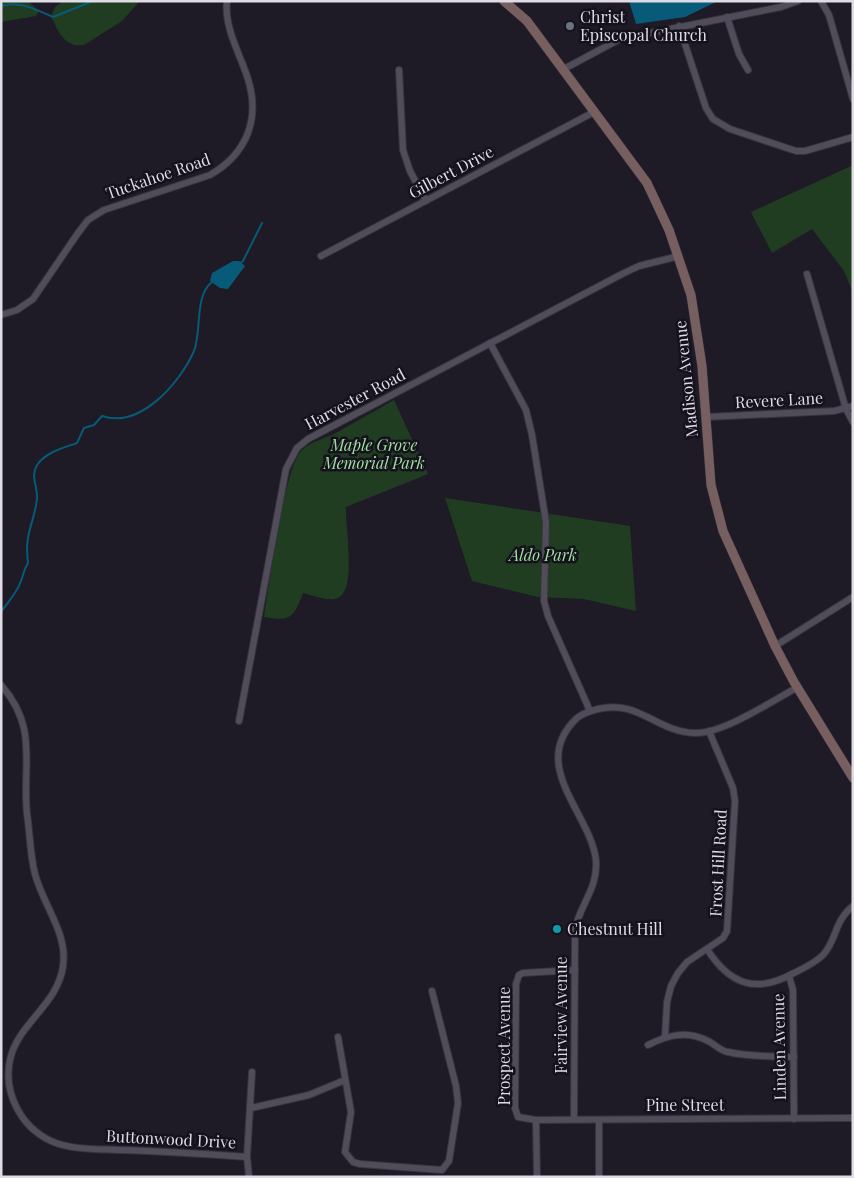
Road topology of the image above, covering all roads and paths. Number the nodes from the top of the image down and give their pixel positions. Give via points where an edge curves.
1 (227, 1) edge
2 (504, 1) edge
3 (798, 1) edge
4 (821, 1) edge
5 (727, 17) junction
6 (679, 26) junction
7 (399, 70) dead end
8 (562, 70) junction
9 (748, 70) dead end
10 (853, 99) edge
11 (594, 112) junction
12 (853, 137) edge
13 (426, 201) junction
14 (321, 256) dead end
15 (679, 256) junction
16 (806, 274) dead end
17 (1, 315) edge
18 (490, 343) junction
19 (853, 406) edge
20 (846, 409) junction
21 (706, 417) junction
22 (853, 422) edge
23 (853, 598) edge
24 (775, 646) junction
25 (1, 685) edge
26 (798, 687) junction
27 (590, 711) junction
28 (240, 720) dead end
29 (708, 731) junction
30 (853, 778) edge
31 (853, 906) edge
32 (707, 949) junction
33 (575, 970) junction
34 (789, 976) junction
35 (432, 992) dead end
36 (665, 1036) junction
37 (338, 1037) dead end
38 (648, 1045) dead end
39 (794, 1057) junction
40 (252, 1072) dead end
41 (346, 1080) junction
42 (251, 1108) junction
43 (518, 1117) joint
44 (853, 1118) edge
45 (574, 1119) junction
46 (794, 1119) junction
47 (536, 1120) junction
48 (600, 1120) junction
49 (247, 1157) junction
50 (249, 1177) edge
51 (537, 1177) edge
52 (599, 1177) edge

1 - 17 street, Tuckahoe Road via 228,21 247,77 252,103 251,126 241,148 224,167 210,174 96,215 78,233 33,299 17,310
2 - 8 street, Madison Avenue via 527,21
3 - 5 street
4 - 10 street via 829,16
5 - 6 street
5 - 9 street
6 - 8 street via 620,38
6 - 12 street via 706,108 713,119 730,129 796,151
7 - 13 street via 403,150
8 - 11 street, Madison Avenue
11 - 13 street, Gilbert Drive
11 - 15 street, Madison Avenue via 659,204
13 - 14 street, Gilbert Drive
15 - 18 street, Harvester Road via 639,266
15 - 21 street, Madison Avenue via 692,295
16 - 20 street
18 - 27 street via 526,410 546,522 544,600
18 - 28 street, Harvester Road via 308,438 291,456
19 - 20 street, Revere Lane
20 - 21 street, Revere Lane
20 - 22 street
21 - 24 street, Madison Avenue via 711,485 722,531
23 - 24 street
24 - 26 street, Madison Avenue
25 - 49 street, Buttonwood Drive via 13,700 24,725 28,749 26,800 34,867 64,954 55,993 12,1053 10,1089 15,1106 22,1118 42,1136 62,1144
26 - 29 street, Fairview Avenue via 724,726
26 - 30 street, Madison Avenue
27 - 29 street, Fairview Avenue via 616,706 639,712 682,732
27 - 33 street, Fairview Avenue via 579,716 566,733 559,759 567,792 596,859 593,887 575,929
29 - 32 street, Frost Hill Road via 733,788 735,817 727,931 723,938
31 - 34 street via 838,922 825,954
32 - 34 street via 726,975 739,982 766,984
32 - 36 street, Frost Hill Road via 687,962 671,986
33 - 43 street, Prospect Avenue via 523,972 519,975 516,984 515,1089
33 - 45 street, Fairview Avenue
34 - 39 street, Linden Avenue via 793,990
35 - 41 street via 458,1103 447,1166 438,1171 353,1162 345,1152 351,1117
36 - 38 street
36 - 39 street via 694,1036 725,1052
37 - 41 street
39 - 46 street, Linden Avenue
40 - 42 street
41 - 42 street via 309,1095
42 - 49 street
43 - 47 street, Pine Street
44 - 46 street, Pine Street
45 - 47 street, Pine Street
45 - 48 street, Pine Street
46 - 48 street, Pine Street
47 - 51 street
48 - 52 street
49 - 50 street

